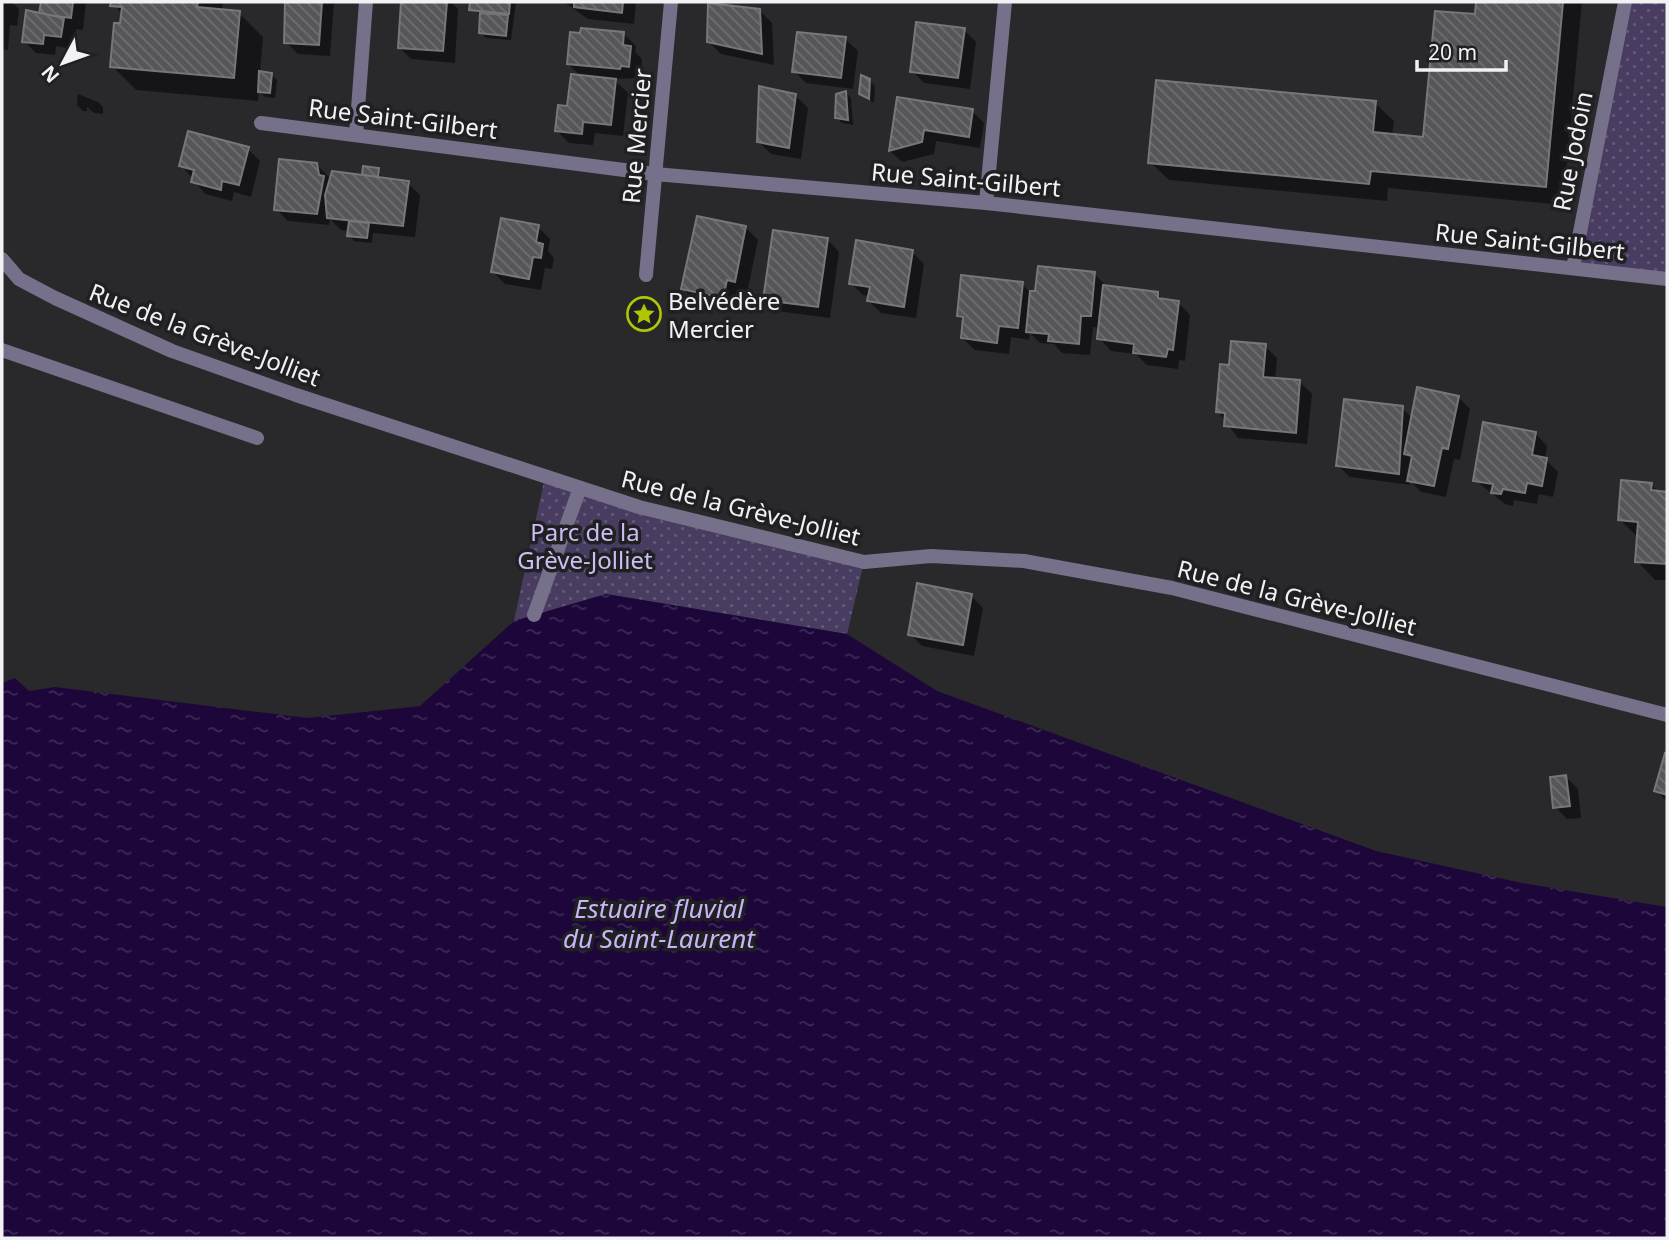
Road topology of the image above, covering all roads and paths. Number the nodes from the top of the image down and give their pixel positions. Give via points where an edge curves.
1 (366, 2) edge
2 (671, 2) edge
3 (1005, 2) edge
4 (1625, 2) edge
5 (261, 123) dead end
6 (356, 135) junction
7 (655, 174) junction
8 (986, 203) junction
9 (2, 259) edge
10 (1573, 268) junction
11 (646, 275) dead end
12 (1667, 279) edge
13 (2, 350) edge
14 (257, 438) dead end
15 (580, 488) junction
16 (534, 615) dead end
17 (1667, 715) edge

1 - 6 street
2 - 7 street, Rue Mercier
3 - 8 street
4 - 10 street, Rue Jodoin
5 - 6 street, Rue Saint-Gilbert
6 - 7 street, Rue Saint-Gilbert
7 - 8 street, Rue Saint-Gilbert
7 - 11 street, Rue Mercier
8 - 10 street, Rue Saint-Gilbert
9 - 15 street, Rue de la Grève-Jolliet via 19,279 172,351
10 - 12 street, Rue Saint-Gilbert
13 - 14 street
15 - 16 street
15 - 17 street, Rue de la Grève-Jolliet via 864,562 931,556 1024,561 1172,588

